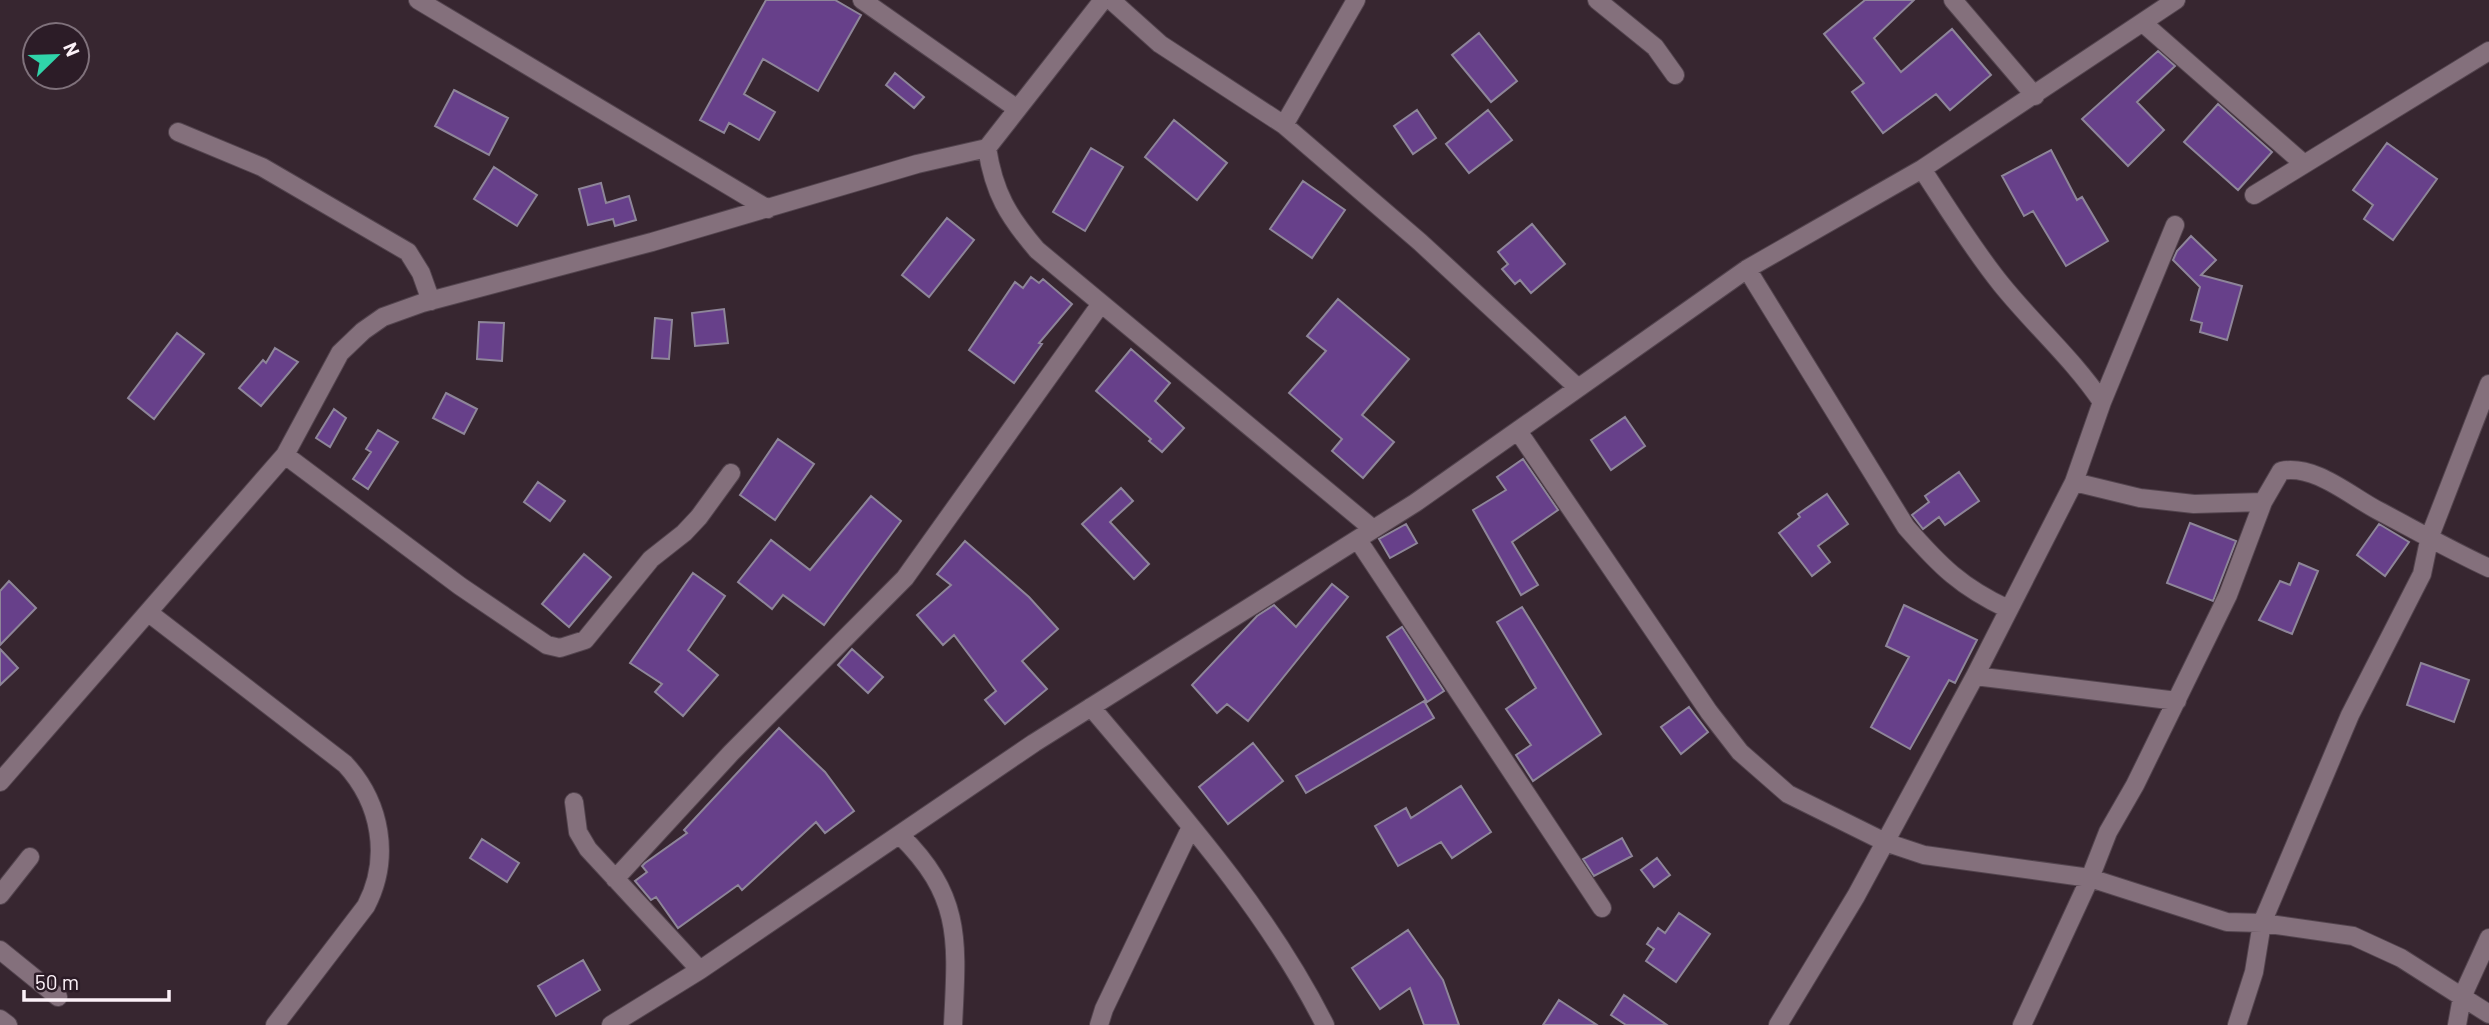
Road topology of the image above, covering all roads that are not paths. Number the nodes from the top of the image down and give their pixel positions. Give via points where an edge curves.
1 (862, 0) edge
2 (1102, 0) edge
3 (1111, 0) edge
4 (1356, 0) edge
5 (1597, 0) edge
6 (1953, 0) edge
7 (2176, 0) edge
8 (421, 1) edge
9 (2149, 12) edge
10 (2489, 51) edge
11 (1675, 75) dead end
12 (2035, 96) junction
13 (1016, 108) junction
14 (1284, 125) junction
15 (178, 132) dead end
16 (987, 148) junction
17 (2304, 164) junction
18 (1922, 169) junction
19 (2254, 195) dead end
20 (768, 209) junction
21 (2175, 225) dead end
22 (1747, 269) junction
23 (431, 301) junction
24 (1100, 305) junction
25 (2489, 384) edge
26 (1577, 387) junction
27 (2102, 402) junction
28 (1518, 431) junction
29 (285, 456) junction
30 (731, 474) dead end
31 (2074, 482) junction
32 (2263, 502) junction
33 (1373, 529) junction
34 (2430, 536) junction
35 (1358, 540) junction
36 (2489, 568) edge
37 (2008, 609) junction
38 (149, 613) junction
39 (1975, 676) junction
40 (2177, 701) junction
41 (1091, 707) junction
42 (0, 782) edge
43 (574, 802) dead end
44 (1191, 827) junction
45 (900, 835) junction
46 (1885, 842) junction
47 (30, 857) dead end
48 (2090, 878) junction
49 (615, 880) junction
50 (0, 895) edge
51 (1602, 908) dead end
52 (2262, 923) junction
53 (2489, 938) edge
54 (0, 950) edge
55 (700, 970) junction
56 (58, 997) dead end
57 (2462, 997) junction
58 (2489, 1014) edge
59 (0, 1019) edge
60 (8, 1025) edge
61 (275, 1025) edge
62 (611, 1025) edge
63 (953, 1025) edge
64 (1099, 1025) edge
65 (1325, 1025) edge
66 (1778, 1025) edge
67 (2022, 1025) edge
68 (2236, 1025) edge
69 (2457, 1025) edge

1 - 13 street
2 - 13 street
3 - 14 street via 1160,44
4 - 14 street
5 - 11 street via 1655,47
6 - 12 street
7 - 9 street
8 - 20 street
9 - 12 street
9 - 17 street
10 - 17 street
12 - 18 street
13 - 16 street
14 - 26 street
15 - 23 street via 262,167 408,253 421,272
16 - 20 street
16 - 24 street via 995,189 1015,225
17 - 19 street
18 - 22 street
18 - 27 street via 1999,282 2088,377
20 - 23 street
21 - 27 street
22 - 26 street
22 - 37 street via 1906,527 1939,565 1974,593
23 - 29 street via 383,317 340,353
24 - 33 street
24 - 49 street via 905,578 731,753
25 - 34 street
26 - 28 street
27 - 31 street
28 - 33 street
28 - 46 street via 1674,665 1740,752 1788,794
29 - 30 street via 460,586 547,645 560,648 585,640 651,559 699,517
29 - 38 street
31 - 32 street via 2140,498
31 - 37 street
32 - 34 street via 2281,471 2293,469 2335,485
32 - 40 street via 2228,595
33 - 35 street
34 - 36 street
34 - 52 street via 2422,574 2350,715
35 - 41 street
35 - 51 street
37 - 39 street
38 - 42 street
38 - 61 street via 345,764 361,781 377,815 375,890
39 - 40 street
39 - 46 street
40 - 48 street via 2108,832
41 - 44 street
41 - 45 street
43 - 49 street via 578,832
44 - 64 street
44 - 65 street via 1269,928
45 - 55 street
45 - 63 street via 943,888 956,956
46 - 48 street via 1924,855
46 - 66 street
47 - 50 street
48 - 52 street via 2200,916
48 - 67 street
49 - 55 street
52 - 57 street via 2353,936 2401,958
52 - 68 street via 2254,972
53 - 57 street
54 - 56 street
55 - 62 street
57 - 58 street
57 - 69 street
59 - 60 street

